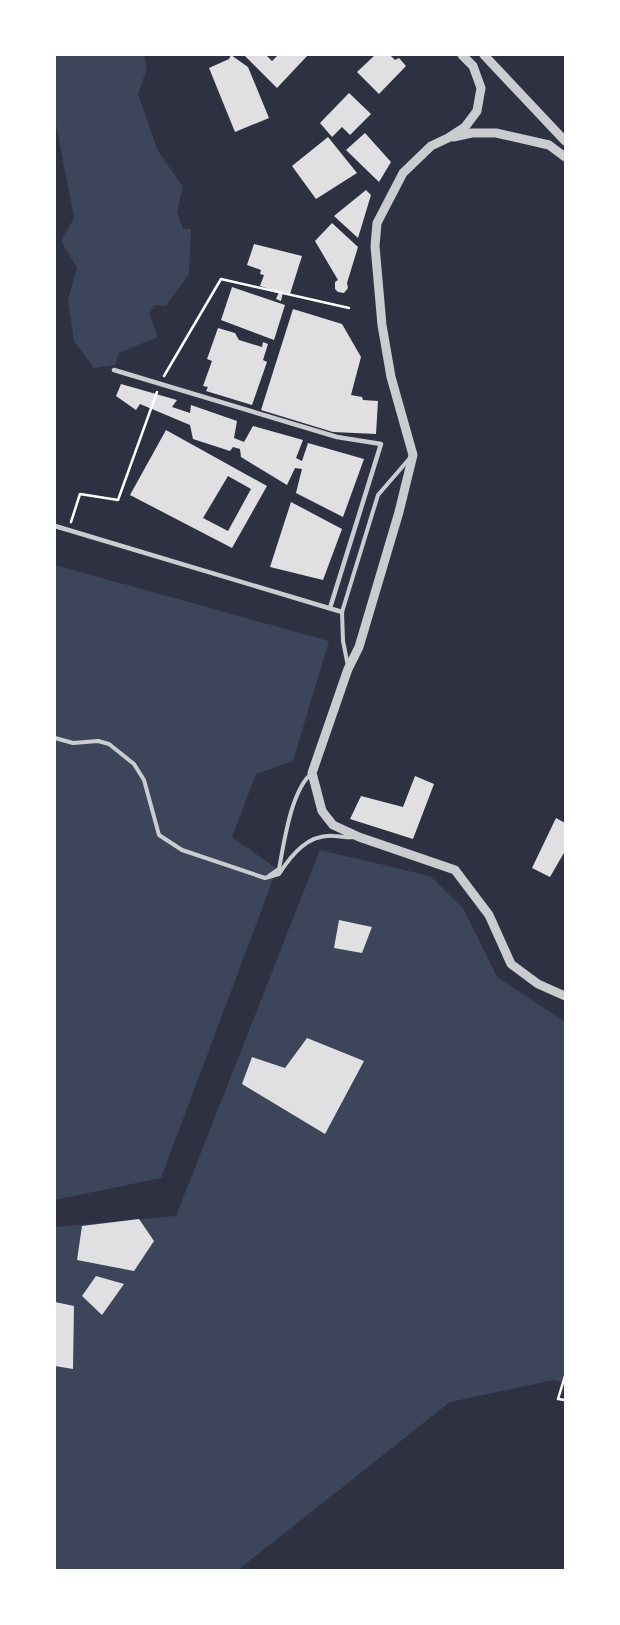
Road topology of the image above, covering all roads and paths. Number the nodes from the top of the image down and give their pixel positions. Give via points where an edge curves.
1 (462, 55) edge
2 (484, 55) edge
3 (448, 138) junction
4 (565, 141) edge
5 (565, 157) edge
6 (349, 308) dead end
7 (114, 370) dead end
8 (160, 384) junction
9 (413, 455) junction
10 (56, 527) edge
11 (68, 530) junction
12 (330, 608) junction
13 (342, 612) junction
14 (348, 669) junction
15 (55, 738) edge
16 (312, 774) junction
17 (359, 837) junction
18 (265, 878) junction
19 (565, 996) edge
20 (565, 1376) edge
21 (565, 1400) edge

1 - 3 street via 473,66 481,88 477,111 465,126
2 - 4 street
3 - 5 street via 496,133 549,145
3 - 9 street via 431,146 402,173 377,223 375,246 382,325 391,377
6 - 8 path via 221,279
7 - 8 street
8 - 11 path via 118,500 80,494
8 - 12 street via 337,436 381,444
9 - 13 lane via 378,495
9 - 14 street via 362,638
10 - 11 street
11 - 12 street
12 - 13 street
13 - 14 lane
14 - 16 street
15 - 18 lane via 73,744 98,741 109,744 134,764 144,780 159,835 182,850
16 - 17 street via 322,811 333,825
16 - 18 lane via 299,787 279,869
17 - 18 lane via 317,837 298,848 279,874
17 - 19 street via 455,870 489,915 511,964 538,984
20 - 21 path via 558,1399

